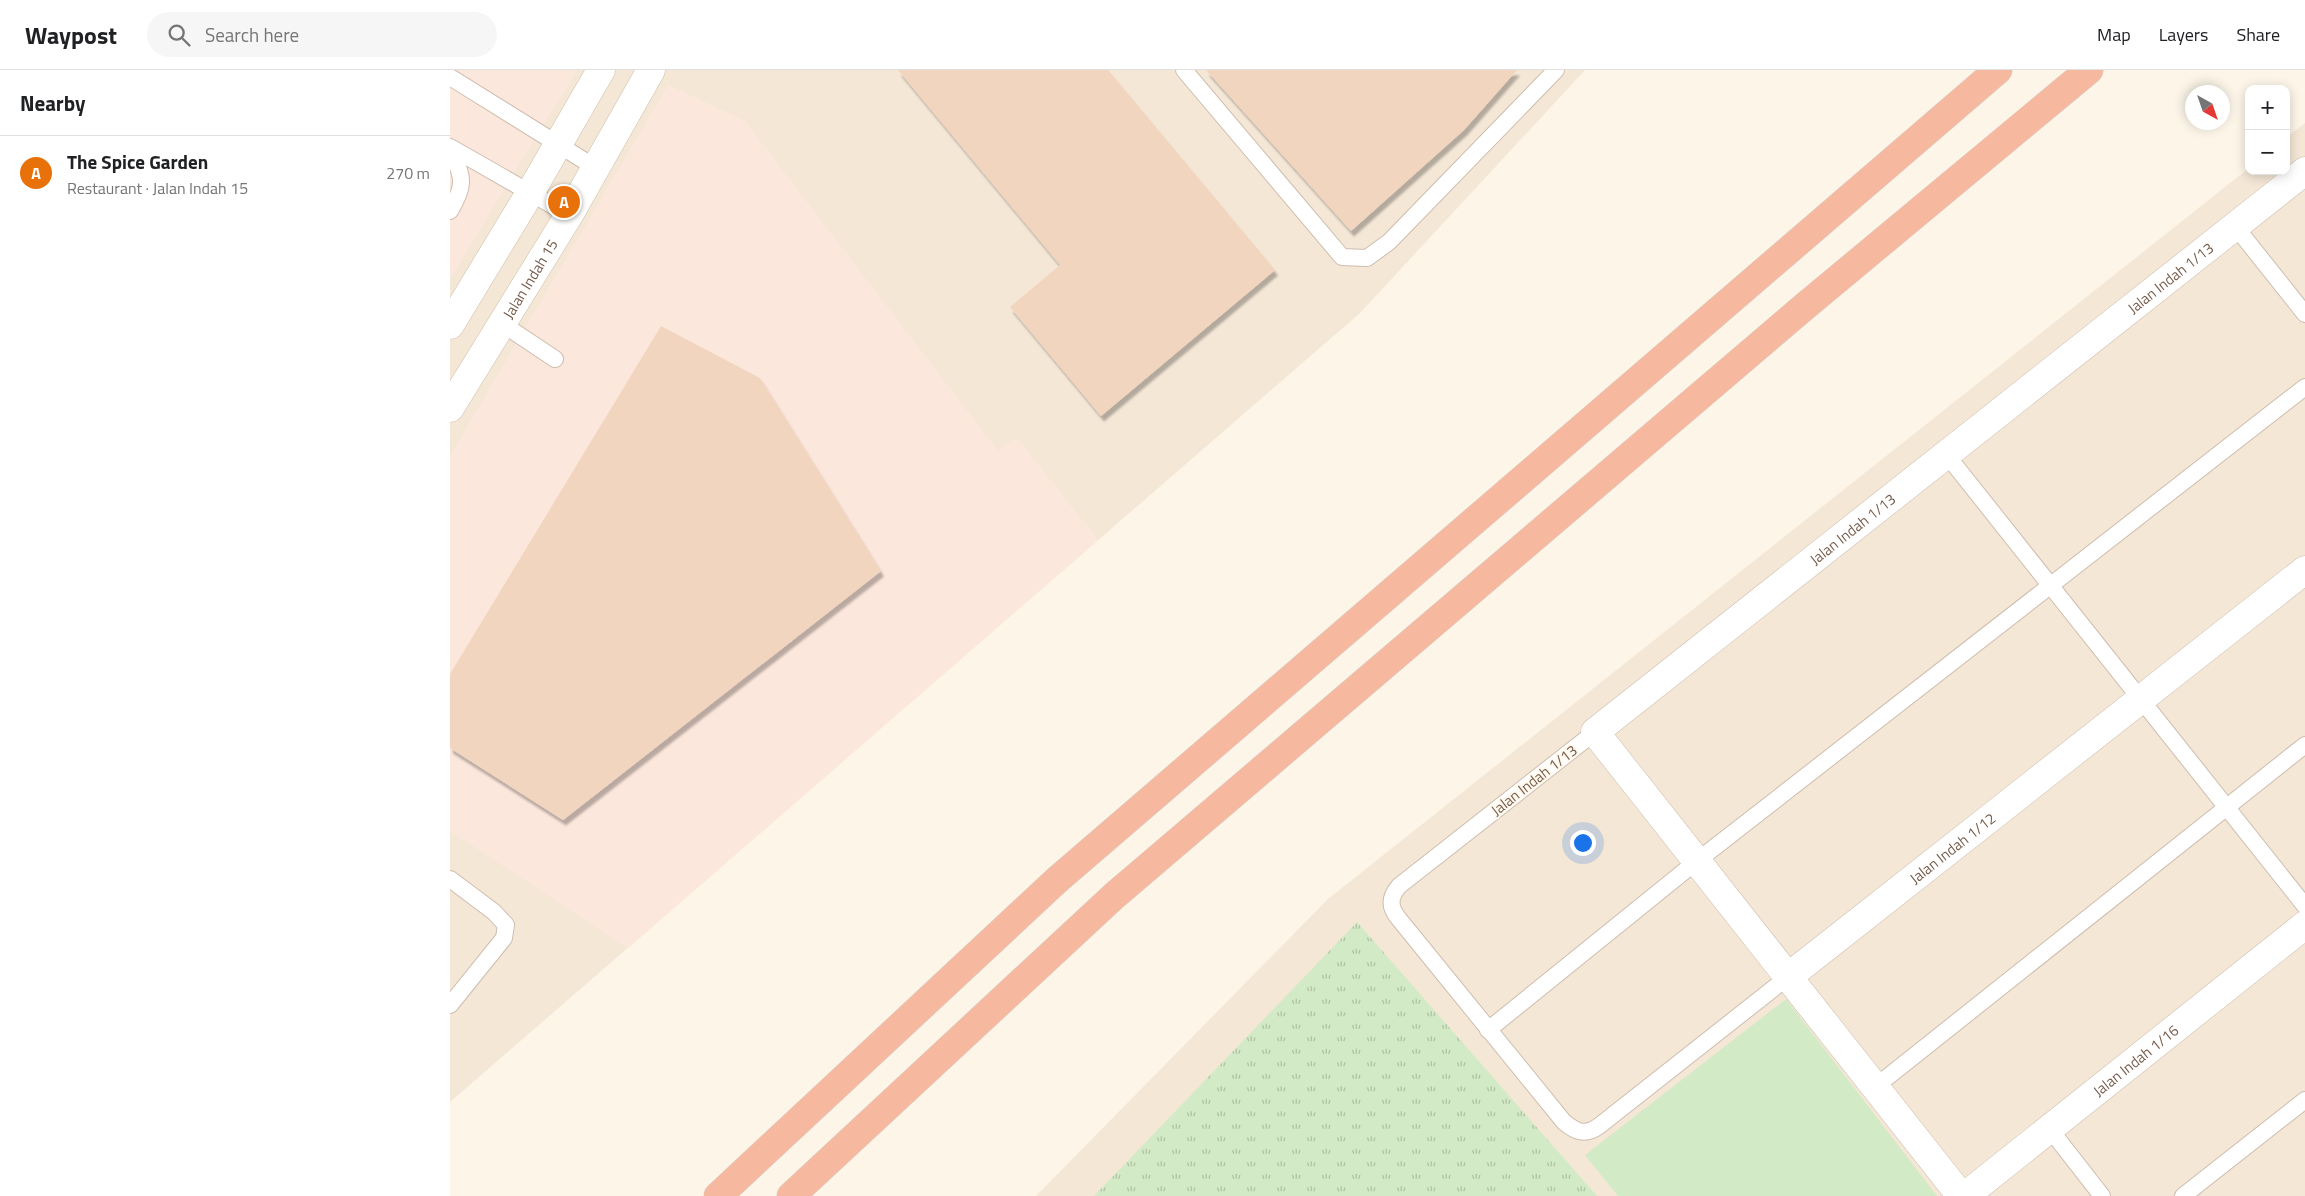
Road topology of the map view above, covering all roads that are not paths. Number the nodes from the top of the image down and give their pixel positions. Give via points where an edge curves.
1 (601, 70) edge
2 (651, 70) edge
3 (1184, 70) edge
4 (1556, 70) edge
5 (1998, 70) edge
6 (2089, 70) edge
7 (450, 77) edge
8 (559, 145) junction
9 (451, 147) edge
10 (596, 168) junction
11 (2305, 171) edge
12 (530, 193) junction
13 (450, 211) edge
14 (569, 215) junction
15 (2235, 226) junction
16 (2305, 314) edge
17 (501, 323) junction
18 (450, 325) edge
19 (555, 359) dead end
20 (2305, 387) edge
21 (450, 408) edge
22 (1946, 454) junction
23 (2305, 570) edge
24 (2050, 585) junction
25 (2141, 699) junction
26 (1595, 732) junction
27 (2305, 745) edge
28 (2226, 807) junction
29 (1697, 861) junction
30 (450, 879) edge
31 (2305, 906) edge
32 (2305, 925) edge
33 (1788, 978) junction
34 (450, 1005) edge
35 (1488, 1030) junction
36 (1875, 1087) junction
37 (2305, 1100) edge
38 (2049, 1128) junction
39 (718, 1196) edge
40 (791, 1196) edge
41 (1961, 1196) edge
42 (1965, 1196) edge
43 (2102, 1196) edge
44 (2182, 1196) edge

1 - 8 street
2 - 10 street, Jalan Indah 15
3 - 4 lane via 1342,257 1367,258 1389,242
5 - 39 highway via 1057,880
6 - 40 highway via 1804,307 1114,896
7 - 8 lane
8 - 10 lane
8 - 12 street
9 - 12 lane
9 - 13 lane via 462,181 461,193
10 - 14 street, Jalan Indah 15
11 - 15 street, Jalan Indah 1/13
12 - 14 lane
12 - 18 street
14 - 17 street, Jalan Indah 15
15 - 16 lane
15 - 22 street, Jalan Indah 1/13
17 - 19 lane
17 - 21 street, Jalan Indah 15
20 - 24 lane
22 - 24 lane
22 - 26 street, Jalan Indah 1/13
23 - 25 street, Jalan Indah 1/12
24 - 25 lane
24 - 29 lane
25 - 28 lane
25 - 33 street, Jalan Indah 1/12
26 - 29 street
26 - 35 lane, Jalan Indah 1/13 via 1392,894 1390,903 1393,911
27 - 28 lane
28 - 31 lane
28 - 36 lane
29 - 33 street
29 - 35 lane
30 - 34 lane via 506,925 504,938
32 - 38 street, Jalan Indah 1/16
33 - 35 lane, Jalan Indah 1/12 via 1599,1126 1582,1133 1564,1122
33 - 36 street
36 - 41 street
37 - 44 lane
38 - 42 street, Jalan Indah 1/16
38 - 43 lane

